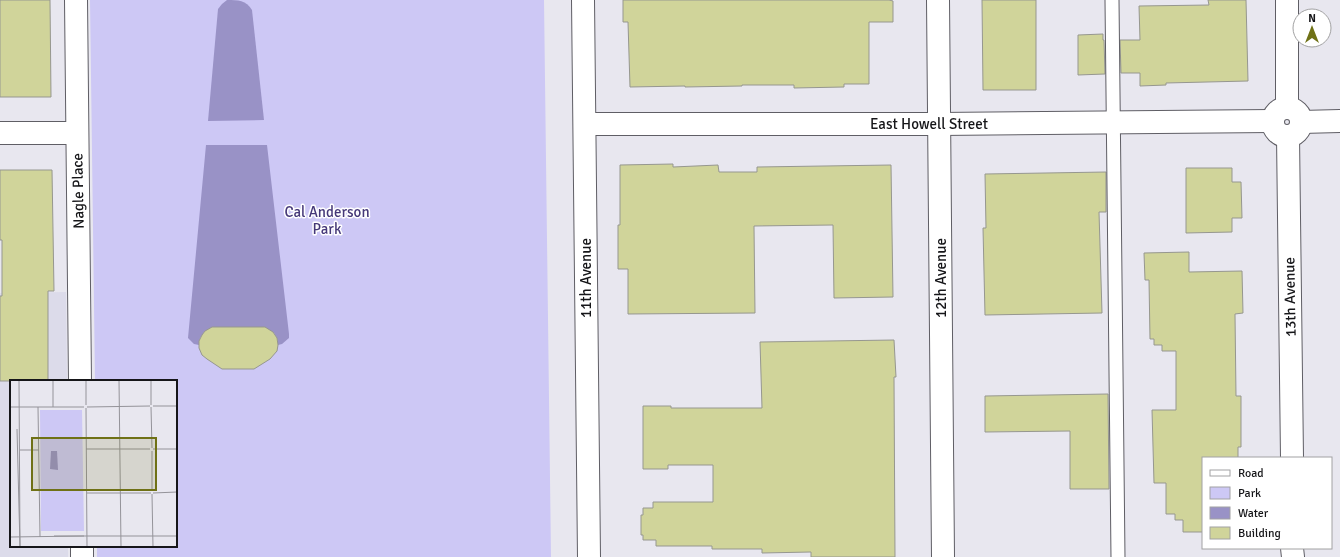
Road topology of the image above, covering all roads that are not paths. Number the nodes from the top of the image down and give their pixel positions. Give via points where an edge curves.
1 (76, 0) edge
2 (583, 0) edge
3 (938, 0) edge
4 (1112, 0) edge
5 (1287, 0) edge
6 (1340, 121) edge
7 (1113, 122) junction
8 (1287, 122) junction
9 (585, 124) junction
10 (939, 124) junction
11 (0, 133) edge
12 (77, 133) junction
13 (80, 380) edge
14 (1292, 457) edge
15 (589, 557) edge
16 (943, 557) edge
17 (1118, 557) edge

1 - 12 street, Nagle Place
2 - 9 street, 11th Avenue
3 - 10 street, 12th Avenue
4 - 7 lane
5 - 8 street, 13th Avenue
6 - 8 street, East Howell Street
7 - 8 street, East Howell Street
7 - 10 street, East Howell Street
7 - 17 lane
8 - 14 street, 13th Avenue
9 - 10 street, East Howell Street
9 - 15 street, 11th Avenue
10 - 16 street, 12th Avenue
11 - 12 street
12 - 13 street, Nagle Place

